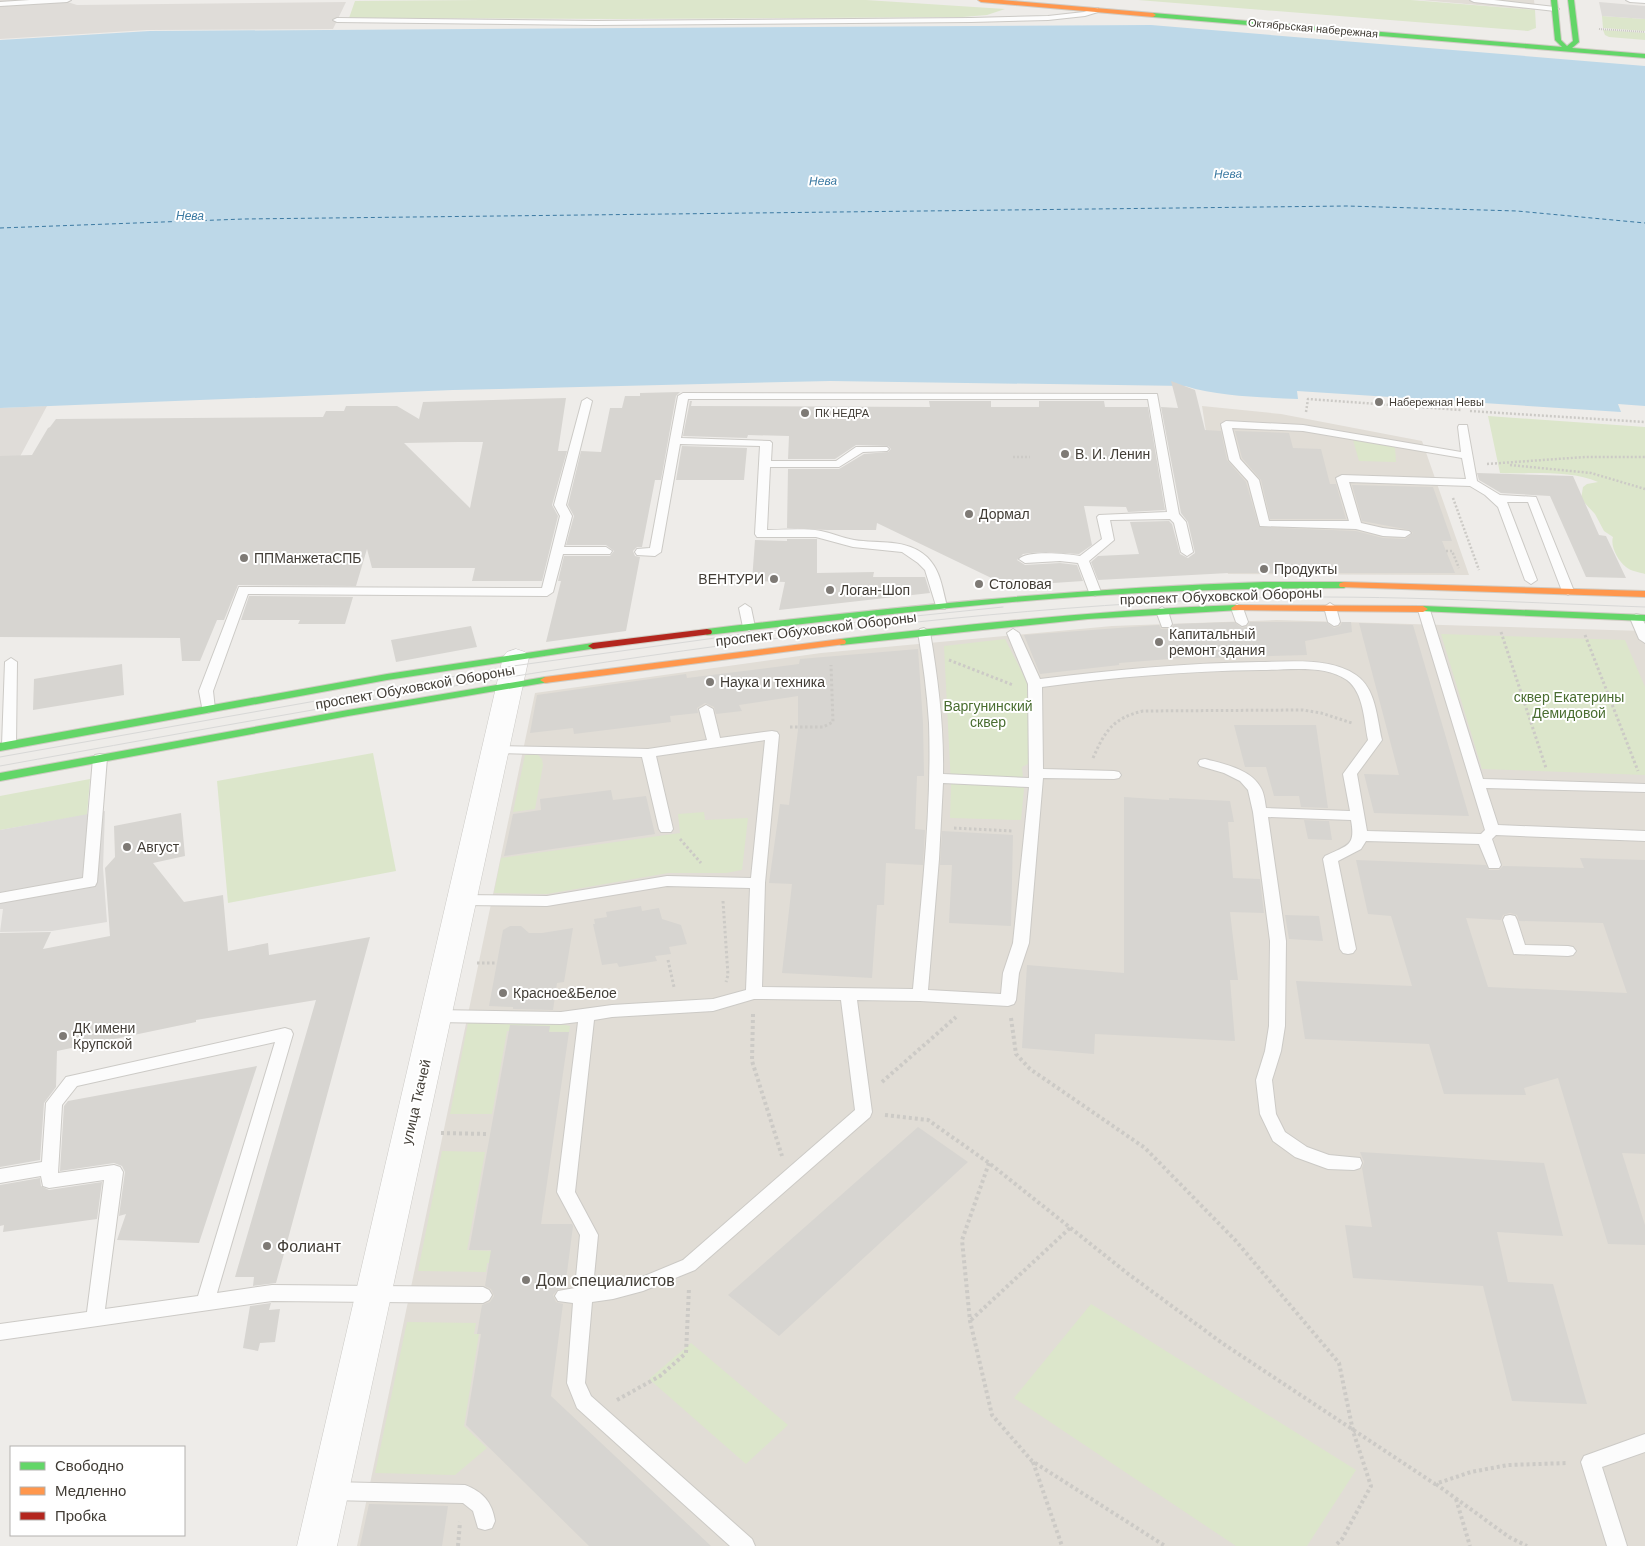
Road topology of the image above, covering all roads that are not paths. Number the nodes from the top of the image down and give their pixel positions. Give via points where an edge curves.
1 (67, 0) edge
2 (981, 0) edge
3 (1062, 0) edge
4 (1474, 0) edge
5 (1571, 0) edge
6 (1630, 0) edge
7 (1645, 1) edge
8 (0, 4) edge
9 (1555, 5) edge
10 (1095, 10) junction
11 (337, 20) dead end
12 (1558, 40) junction
13 (1572, 45) junction
14 (1645, 47) edge
15 (1645, 56) edge
16 (587, 401) dead end
17 (1463, 427) dead end
18 (675, 441) junction
19 (883, 449) dead end
20 (1468, 459) junction
21 (765, 464) junction
22 (1472, 483) junction
23 (1498, 498) junction
24 (1174, 515) junction
25 (1356, 525) junction
26 (1405, 532) dead end
27 (558, 550) junction
28 (606, 551) dead end
29 (641, 552) dead end
30 (1187, 552) dead end
31 (1025, 559) dead end
32 (1083, 560) junction
33 (1530, 580) dead end
34 (1568, 591) junction
35 (1095, 592) junction
36 (1645, 594) edge
37 (941, 606) junction
38 (1330, 607) junction
39 (744, 608) dead end
40 (1237, 608) junction
41 (1424, 610) junction
42 (1162, 611) junction
43 (1640, 618) edge
44 (1242, 622) dead end
45 (1334, 622) dead end
46 (1166, 624) dead end
47 (749, 627) junction
48 (924, 632) junction
49 (1013, 633) dead end
50 (1645, 639) edge
51 (11, 662) dead end
52 (512, 672) junction
53 (1035, 684) junction
54 (208, 709) junction
55 (706, 709) dead end
56 (715, 743) junction
57 (5, 746) edge
58 (495, 749) junction
59 (648, 753) junction
60 (100, 758) junction
61 (1205, 763) dead end
62 (1114, 775) dead end
63 (0, 777) edge
64 (937, 778) junction
65 (1036, 778) junction
66 (1478, 783) junction
67 (1645, 788) edge
68 (1260, 812) junction
69 (1357, 816) junction
70 (671, 832) road end
71 (1488, 834) junction
72 (1361, 836) junction
73 (1645, 836) edge
74 (1494, 865) dead end
75 (758, 883) junction
76 (0, 898) edge
77 (461, 900) junction
78 (1510, 920) dead end
79 (1348, 949) dead end
80 (1568, 952) dead end
81 (754, 992) junction
82 (848, 994) junction
83 (920, 995) junction
84 (587, 1015) junction
85 (435, 1016) junction
86 (1354, 1163) dead end
87 (51, 1167) junction
88 (0, 1176) edge
89 (373, 1294) junction
90 (483, 1295) dead end
91 (564, 1296) dead end
92 (584, 1296) junction
93 (204, 1302) junction
94 (95, 1318) junction
95 (0, 1332) edge
96 (1645, 1443) edge
97 (329, 1491) junction
98 (485, 1521) dead end
99 (317, 1546) edge
100 (746, 1546) edge
101 (1617, 1546) edge

1 - 8 lane
2 - 10 main road, Октябрьская набережная
3 - 12 main road, Октябрьская набережная
4 - 9 lane
5 - 13 main road
6 - 7 lane
9 - 12 main road
10 - 11 lane via 1048,18 971,20 606,23
10 - 13 main road, Октябрьская набережная
12 - 13 main road
13 - 14 main road, Октябрьская набережная
13 - 15 main road, Октябрьская набережная
16 - 27 lane via 560,505 566,516
17 - 20 lane
18 - 21 lane via 766,443
18 - 24 lane via 683,396 1153,396
18 - 29 lane via 655,552
19 - 21 lane via 860,449 839,464
20 - 22 lane
20 - 25 lane via 1303,428 1226,424 1235,460 1253,480 1264,524
21 - 37 lane via 761,534 821,535 855,544 904,548 931,569
22 - 23 lane
22 - 25 lane via 1342,478
23 - 33 lane via 1504,506
23 - 34 lane via 1532,499
24 - 30 lane via 1180,522
24 - 32 lane via 1103,516 1108,540
25 - 26 lane via 1383,532
27 - 28 lane
27 - 54 lane via 547,592 243,590 206,691
31 - 32 lane via 1060,557
32 - 35 lane
34 - 35 main road, проспект Обуховской Обороны via 1293,584
34 - 36 main road, проспект Обуховской Обороны
35 - 37 main road, проспект Обуховской Обороны
37 - 47 main road, проспект Обуховской Обороны
38 - 40 main road, проспект Обуховской Обороны
38 - 41 main road, проспект Обуховской Обороны
38 - 45 lane
39 - 47 lane
40 - 42 main road, проспект Обуховской Обороны
40 - 44 lane
41 - 43 main road, проспект Обуховской Обороны
41 - 66 lane
42 - 46 lane
42 - 48 main road, проспект Обуховской Обороны
43 - 50 lane
47 - 52 main road, проспект Обуховской Обороны
48 - 52 main road, проспект Обуховской Обороны via 694,659
48 - 64 lane via 934,715
49 - 53 lane
51 - 57 lane
52 - 54 main road, проспект Обуховской Обороны
52 - 58 street, улица Ткачей
52 - 60 main road, проспект Обуховской Обороны
53 - 65 lane
53 - 69 lane via 1178,663 1253,661 1298,667 1343,666 1364,694 1375,740 1350,774
54 - 57 main road, проспект Обуховской Обороны
55 - 56 lane
56 - 59 lane
56 - 75 lane via 772,735
58 - 59 lane
58 - 77 street, улица Ткачей
59 - 70 lane
60 - 63 main road, проспект Обуховской Обороны
60 - 76 lane via 90,882
61 - 68 lane via 1245,778 1255,788
62 - 65 lane
64 - 65 lane
64 - 83 lane
65 - 83 lane via 1021,943 1011,974 1008,1000
66 - 67 lane
66 - 71 lane
68 - 69 lane
68 - 86 lane via 1278,941 1277,1026 1264,1080 1268,1114 1280,1136 1301,1152 1328,1162
69 - 72 lane
71 - 72 lane
71 - 73 lane
71 - 74 lane
72 - 79 lane via 1356,846 1330,859
75 - 77 lane via 667,881 547,901
75 - 81 lane
77 - 85 street, улица Ткачей
78 - 80 lane via 1520,950
81 - 82 lane
81 - 84 lane via 713,1005
82 - 83 lane
82 - 92 lane via 864,1112 689,1265 649,1283 618,1292
84 - 85 lane via 561,1018
84 - 92 lane via 566,1192 590,1235
85 - 89 street, улица Ткачей
87 - 88 lane
87 - 93 lane via 54,1103 72,1081 285,1034
87 - 94 lane via 49,1181 114,1172
89 - 90 lane
89 - 93 lane via 272,1293
89 - 97 street, улица Ткачей
91 - 92 lane
92 - 100 lane via 576,1383 584,1402
93 - 94 lane
94 - 95 lane
96 - 101 lane via 1591,1462
97 - 98 lane via 465,1494 475,1498 484,1508
97 - 99 street, улица Ткачей

